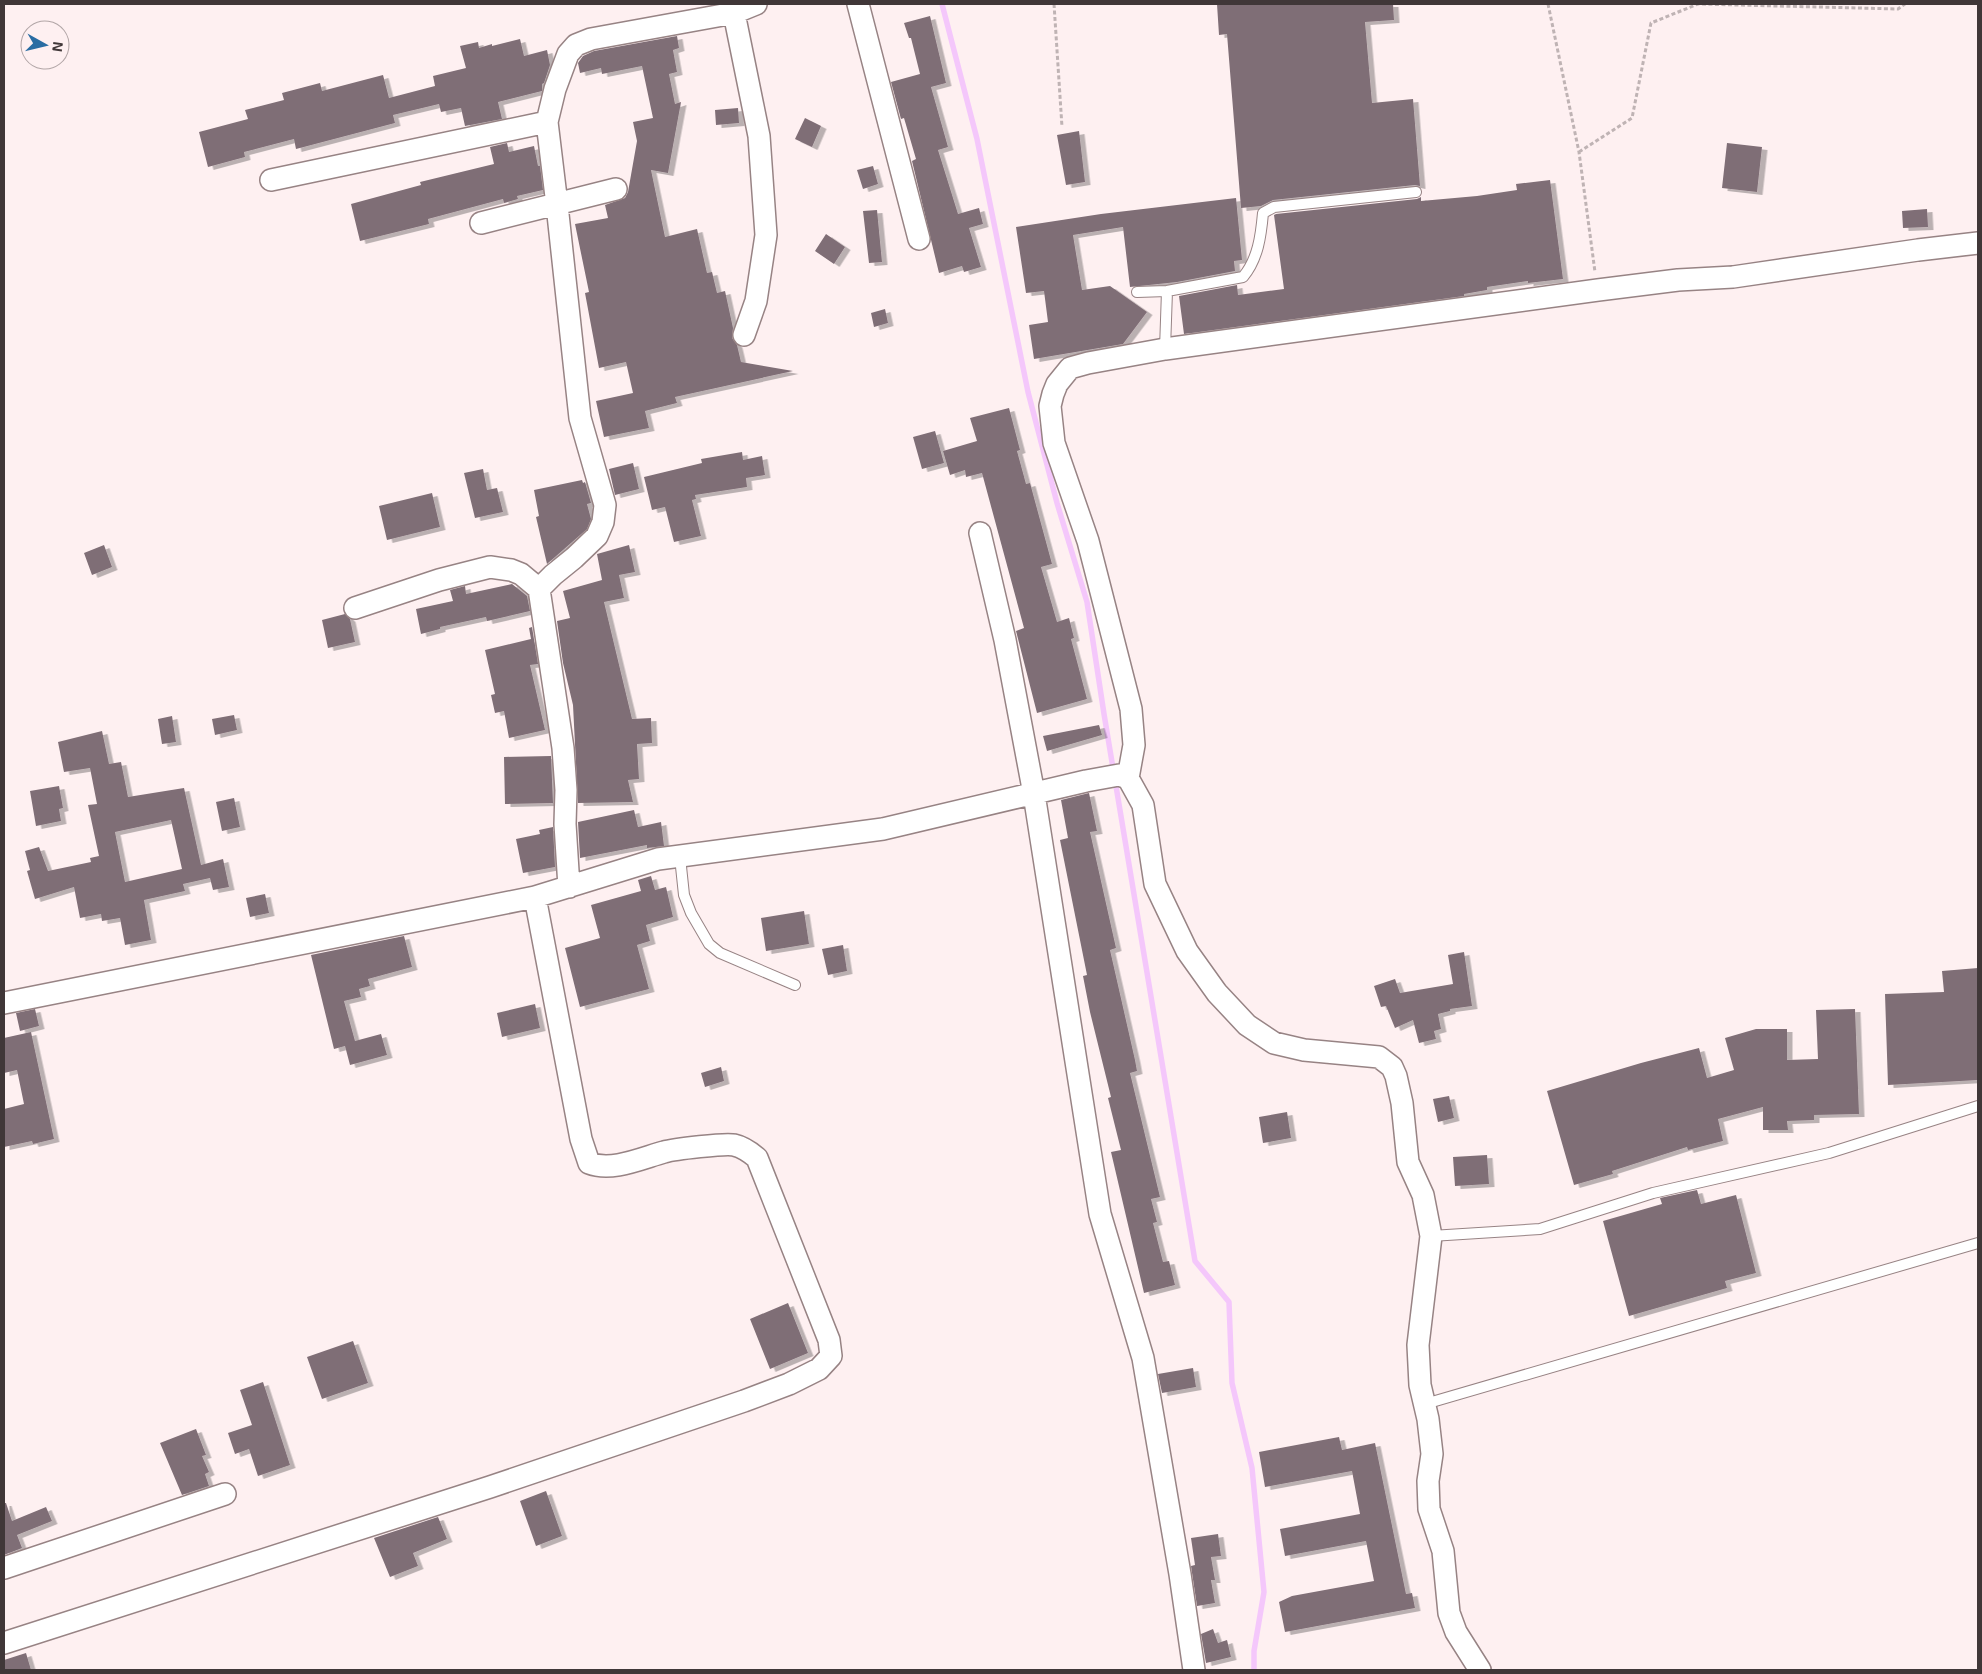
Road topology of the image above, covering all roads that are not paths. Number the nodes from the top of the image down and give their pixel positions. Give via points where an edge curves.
1 (756, 4) edge
2 (858, 4) edge
3 (734, 13) junction
4 (546, 122) junction
5 (271, 180) dead end
6 (616, 189) dead end
7 (1416, 192) dead end
8 (557, 205) junction
9 (481, 223) dead end
10 (918, 239) dead end
11 (1978, 243) edge
12 (1137, 292) dead end
13 (1167, 292) junction
14 (744, 335) dead end
15 (1165, 348) junction
16 (980, 533) dead end
17 (539, 590) junction
18 (356, 608) dead end
19 (1124, 776) junction
20 (1034, 794) junction
21 (680, 857) junction
22 (569, 887) junction
23 (535, 897) junction
24 (795, 985) dead end
25 (4, 1003) edge
26 (1978, 1106) edge
27 (1430, 1236) junction
28 (1978, 1243) edge
29 (1424, 1404) junction
30 (225, 1494) dead end
31 (4, 1568) edge
32 (4, 1643) edge
33 (1194, 1670) edge
34 (1480, 1670) edge

1 - 3 street
2 - 10 street
3 - 4 street via 576,44 568,54
3 - 14 street via 759,136 766,227 756,301
4 - 5 street
4 - 8 street
6 - 8 street
7 - 13 lane via 1274,207 1263,213 1260,243 1243,277
8 - 9 street
8 - 17 street via 580,418 605,505 597,536
11 - 15 street
12 - 13 lane
13 - 15 lane
15 - 19 street via 1070,368 1057,384 1050,406 1054,443 1088,541 1131,709 1134,745
16 - 20 street via 1005,640
17 - 18 street via 521,574 490,567
17 - 22 street via 563,748
19 - 20 street via 1086,781
19 - 27 street via 1143,805 1155,884 1187,951 1217,993 1247,1025 1274,1043 1304,1050 1379,1056 1392,1067 1402,1103 1408,1162 1423,1196
20 - 21 street via 883,829
20 - 33 street via 1100,1214 1143,1358
21 - 22 street via 658,860
21 - 24 lane via 684,895 709,944 720,953
22 - 23 street
23 - 25 street
23 - 32 street via 581,1138 589,1163 607,1166 667,1151 733,1144 748,1150 757,1158 795,1251 829,1340 831,1356 819,1369 744,1401 490,1487
26 - 27 lane via 1829,1153 1653,1193 1540,1229
27 - 29 street via 1418,1345
28 - 29 lane
29 - 34 street via 1432,1454 1428,1481 1430,1509 1444,1551 1449,1613 1456,1632
30 - 31 street

